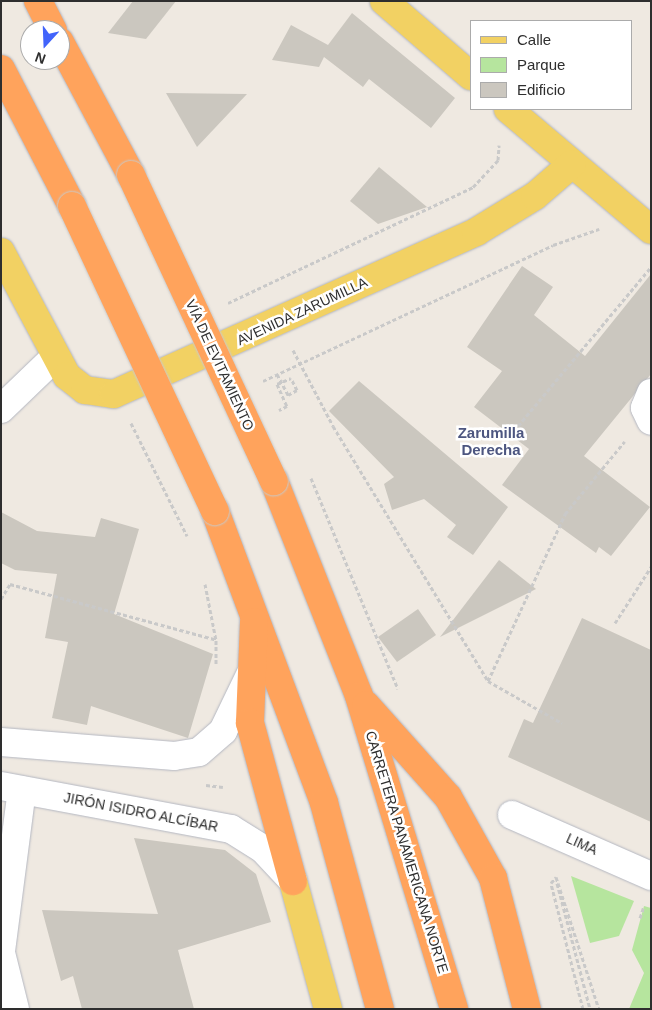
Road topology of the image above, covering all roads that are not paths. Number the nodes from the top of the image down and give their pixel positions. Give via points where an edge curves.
1 (38, 1) edge
2 (384, 1) edge
3 (48, 20) edge
4 (70, 61) edge
5 (1, 68) edge
6 (470, 75) edge
7 (509, 110) edge
8 (572, 164) junction
9 (651, 230) edge
10 (1, 252) edge
11 (55, 357) junction
12 (1, 409) edge
13 (255, 608) junction
14 (253, 660) junction
15 (359, 696) junction
16 (1, 742) edge
17 (12, 788) edge
18 (512, 816) dead end
19 (651, 876) edge
20 (293, 881) junction
21 (1, 952) edge
22 (16, 1009) edge
23 (328, 1009) edge
24 (380, 1009) edge
25 (454, 1009) edge
26 (527, 1009) edge

1 - 3 highway
2 - 6 main road
4 - 15 highway, VÍA DE EVITAMIENTO, bridge via 131,176 274,481
5 - 13 highway, bridge via 72,206 215,511
7 - 8 main road
8 - 9 main road
8 - 11 main road, AVENIDA ZARUMILLA via 541,192 476,232 279,323 114,394 79,386
10 - 11 main road, AVENIDA ZARUMILLA
11 - 12 street
13 - 14 highway
13 - 24 highway via 324,803
14 - 16 street via 233,716 217,739 199,752 174,756
14 - 20 highway via 250,723
15 - 25 highway, CARRETERA PANAMERICANA NORTE
15 - 26 highway via 448,796 493,878
17 - 20 street, JIRÓN ISIDRO ALCÍBAR via 231,829 263,849
17 - 21 street
18 - 19 street, LIMA
20 - 23 main road
21 - 22 street

